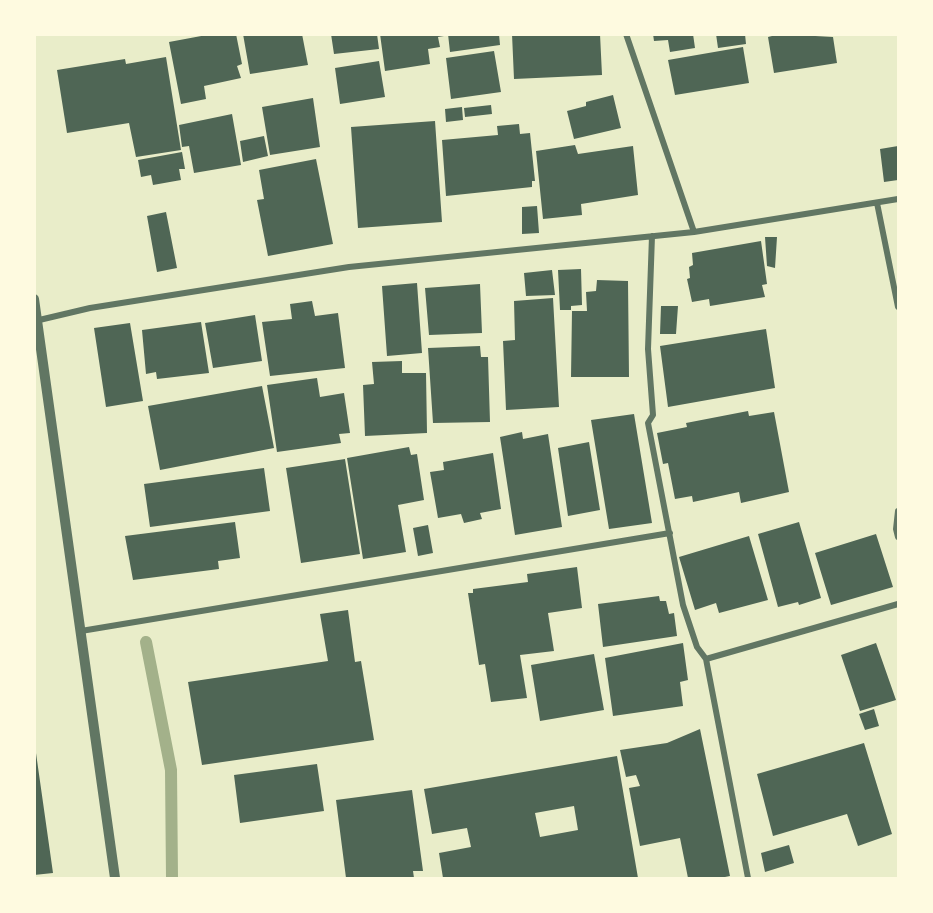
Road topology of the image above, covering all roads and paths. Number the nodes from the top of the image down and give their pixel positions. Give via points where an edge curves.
1 (626, 34) edge
2 (898, 199) edge
3 (876, 202) junction
4 (694, 232) junction
5 (652, 236) junction
6 (34, 299) edge
7 (898, 307) edge
8 (36, 321) edge
9 (898, 511) edge
10 (670, 533) junction
11 (898, 537) edge
12 (898, 604) edge
13 (81, 631) junction
14 (706, 659) junction
15 (115, 879) edge
16 (748, 879) edge

1 - 4 street
2 - 3 street
3 - 4 street
3 - 7 street
4 - 5 street
5 - 8 street via 350,267 90,308
5 - 10 street via 648,349 653,416 648,423
6 - 8 street
8 - 13 street
9 - 11 street
10 - 13 street
10 - 14 street via 682,605 697,647
12 - 14 street
13 - 15 street
14 - 16 street

